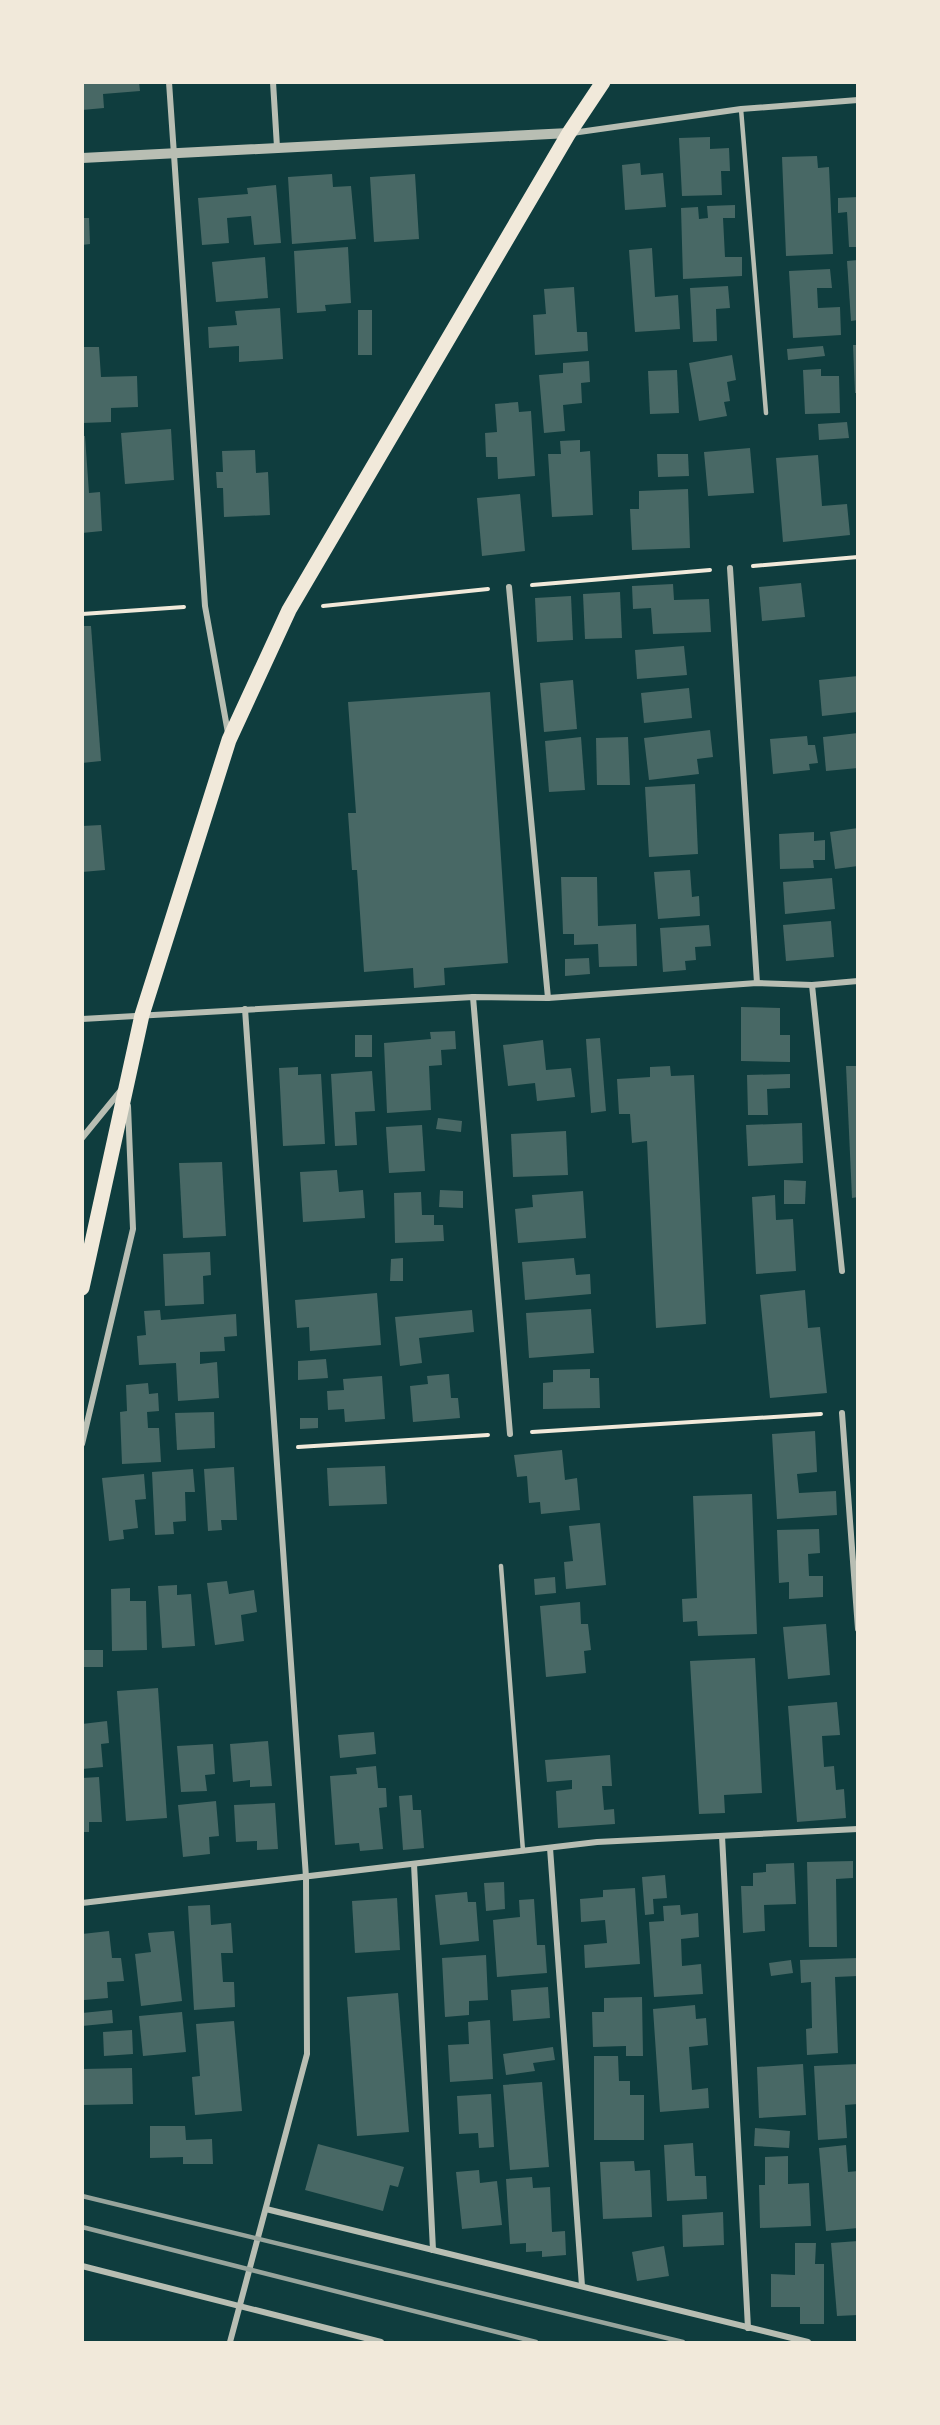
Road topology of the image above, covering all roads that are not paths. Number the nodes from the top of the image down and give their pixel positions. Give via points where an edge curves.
1 (169, 82) edge
2 (273, 82) edge
3 (603, 82) edge
4 (858, 100) edge
5 (741, 109) junction
6 (569, 133) junction
7 (277, 147) junction
8 (172, 152) junction
9 (82, 158) edge
10 (766, 413) dead end
11 (730, 568) road end
12 (509, 587) road end
13 (230, 740) junction
14 (858, 981) edge
15 (757, 983) junction
16 (812, 985) junction
17 (473, 997) junction
18 (548, 998) junction
19 (245, 1009) junction
20 (142, 1015) junction
21 (82, 1019) edge
22 (127, 1083) junction
23 (82, 1138) edge
24 (842, 1271) dead end
25 (84, 1282) edge
26 (842, 1413) road end
27 (510, 1434) road end
28 (82, 1444) edge
29 (501, 1566) dead end
30 (858, 1629) edge
31 (858, 1829) edge
32 (722, 1836) junction
33 (550, 1848) junction
34 (523, 1851) junction
35 (414, 1864) junction
36 (306, 1877) junction
37 (82, 1903) edge
38 (266, 2209) junction
39 (434, 2250) junction
40 (82, 2266) edge
41 (582, 2286) junction
42 (240, 2307) junction
43 (748, 2328) junction
44 (230, 2343) edge
45 (381, 2343) edge
46 (808, 2343) edge

1 - 8 street
2 - 7 street
3 - 6 main road
4 - 5 street
5 - 6 street
5 - 10 lane
6 - 7 street
6 - 13 main road via 289,610
7 - 8 street
8 - 9 street
8 - 13 street via 205,606
11 - 15 street
12 - 18 street
13 - 20 main road
14 - 16 street
15 - 16 street
15 - 18 street
16 - 24 street
17 - 18 street
17 - 19 street
17 - 27 street
19 - 20 street
19 - 36 street
20 - 21 street
20 - 22 main road
22 - 23 street
22 - 25 main road
22 - 28 street via 134,1229
26 - 30 street
29 - 34 lane
31 - 32 street
32 - 33 street
32 - 43 street
33 - 34 street
33 - 41 street
34 - 35 street
35 - 36 street
35 - 39 street
36 - 37 street
36 - 38 street via 307,2054
38 - 39 street
38 - 42 street
39 - 41 street
40 - 42 street
41 - 43 street
42 - 44 street
42 - 45 street
43 - 46 street

